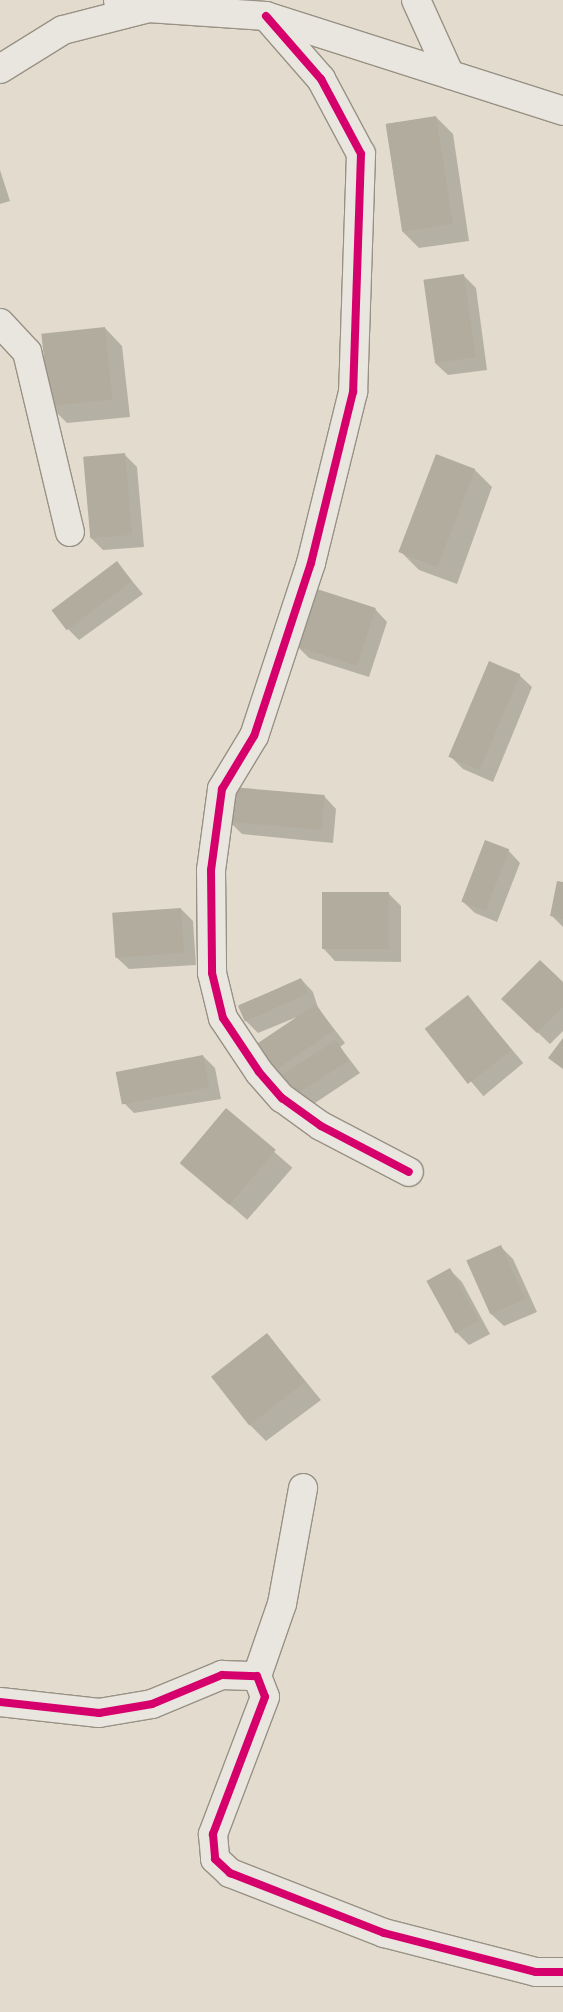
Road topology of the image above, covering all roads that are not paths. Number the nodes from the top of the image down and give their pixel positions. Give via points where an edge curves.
1 (118, 0) edge
2 (416, 0) edge
3 (148, 8) junction
4 (266, 16) junction
5 (0, 69) edge
6 (450, 74) junction
7 (563, 111) edge
8 (0, 323) edge
9 (70, 532) dead end
10 (409, 1172) dead end
11 (303, 1488) dead end
12 (257, 1676) junction
13 (0, 1702) edge
14 (563, 1972) edge

1 - 3 street
2 - 6 street
3 - 4 street
3 - 5 street via 63,30
4 - 6 street
4 - 10 street via 321,78 361,154 352,392 311,563 254,736 222,789 210,870 212,973 223,1018 259,1072 282,1098 321,1126
6 - 7 street
8 - 9 street via 27,352
11 - 12 street via 282,1604
12 - 13 street via 222,1675 152,1704 99,1713
12 - 14 street via 264,1697 213,1834 215,1859 230,1874 384,1933 536,1972

